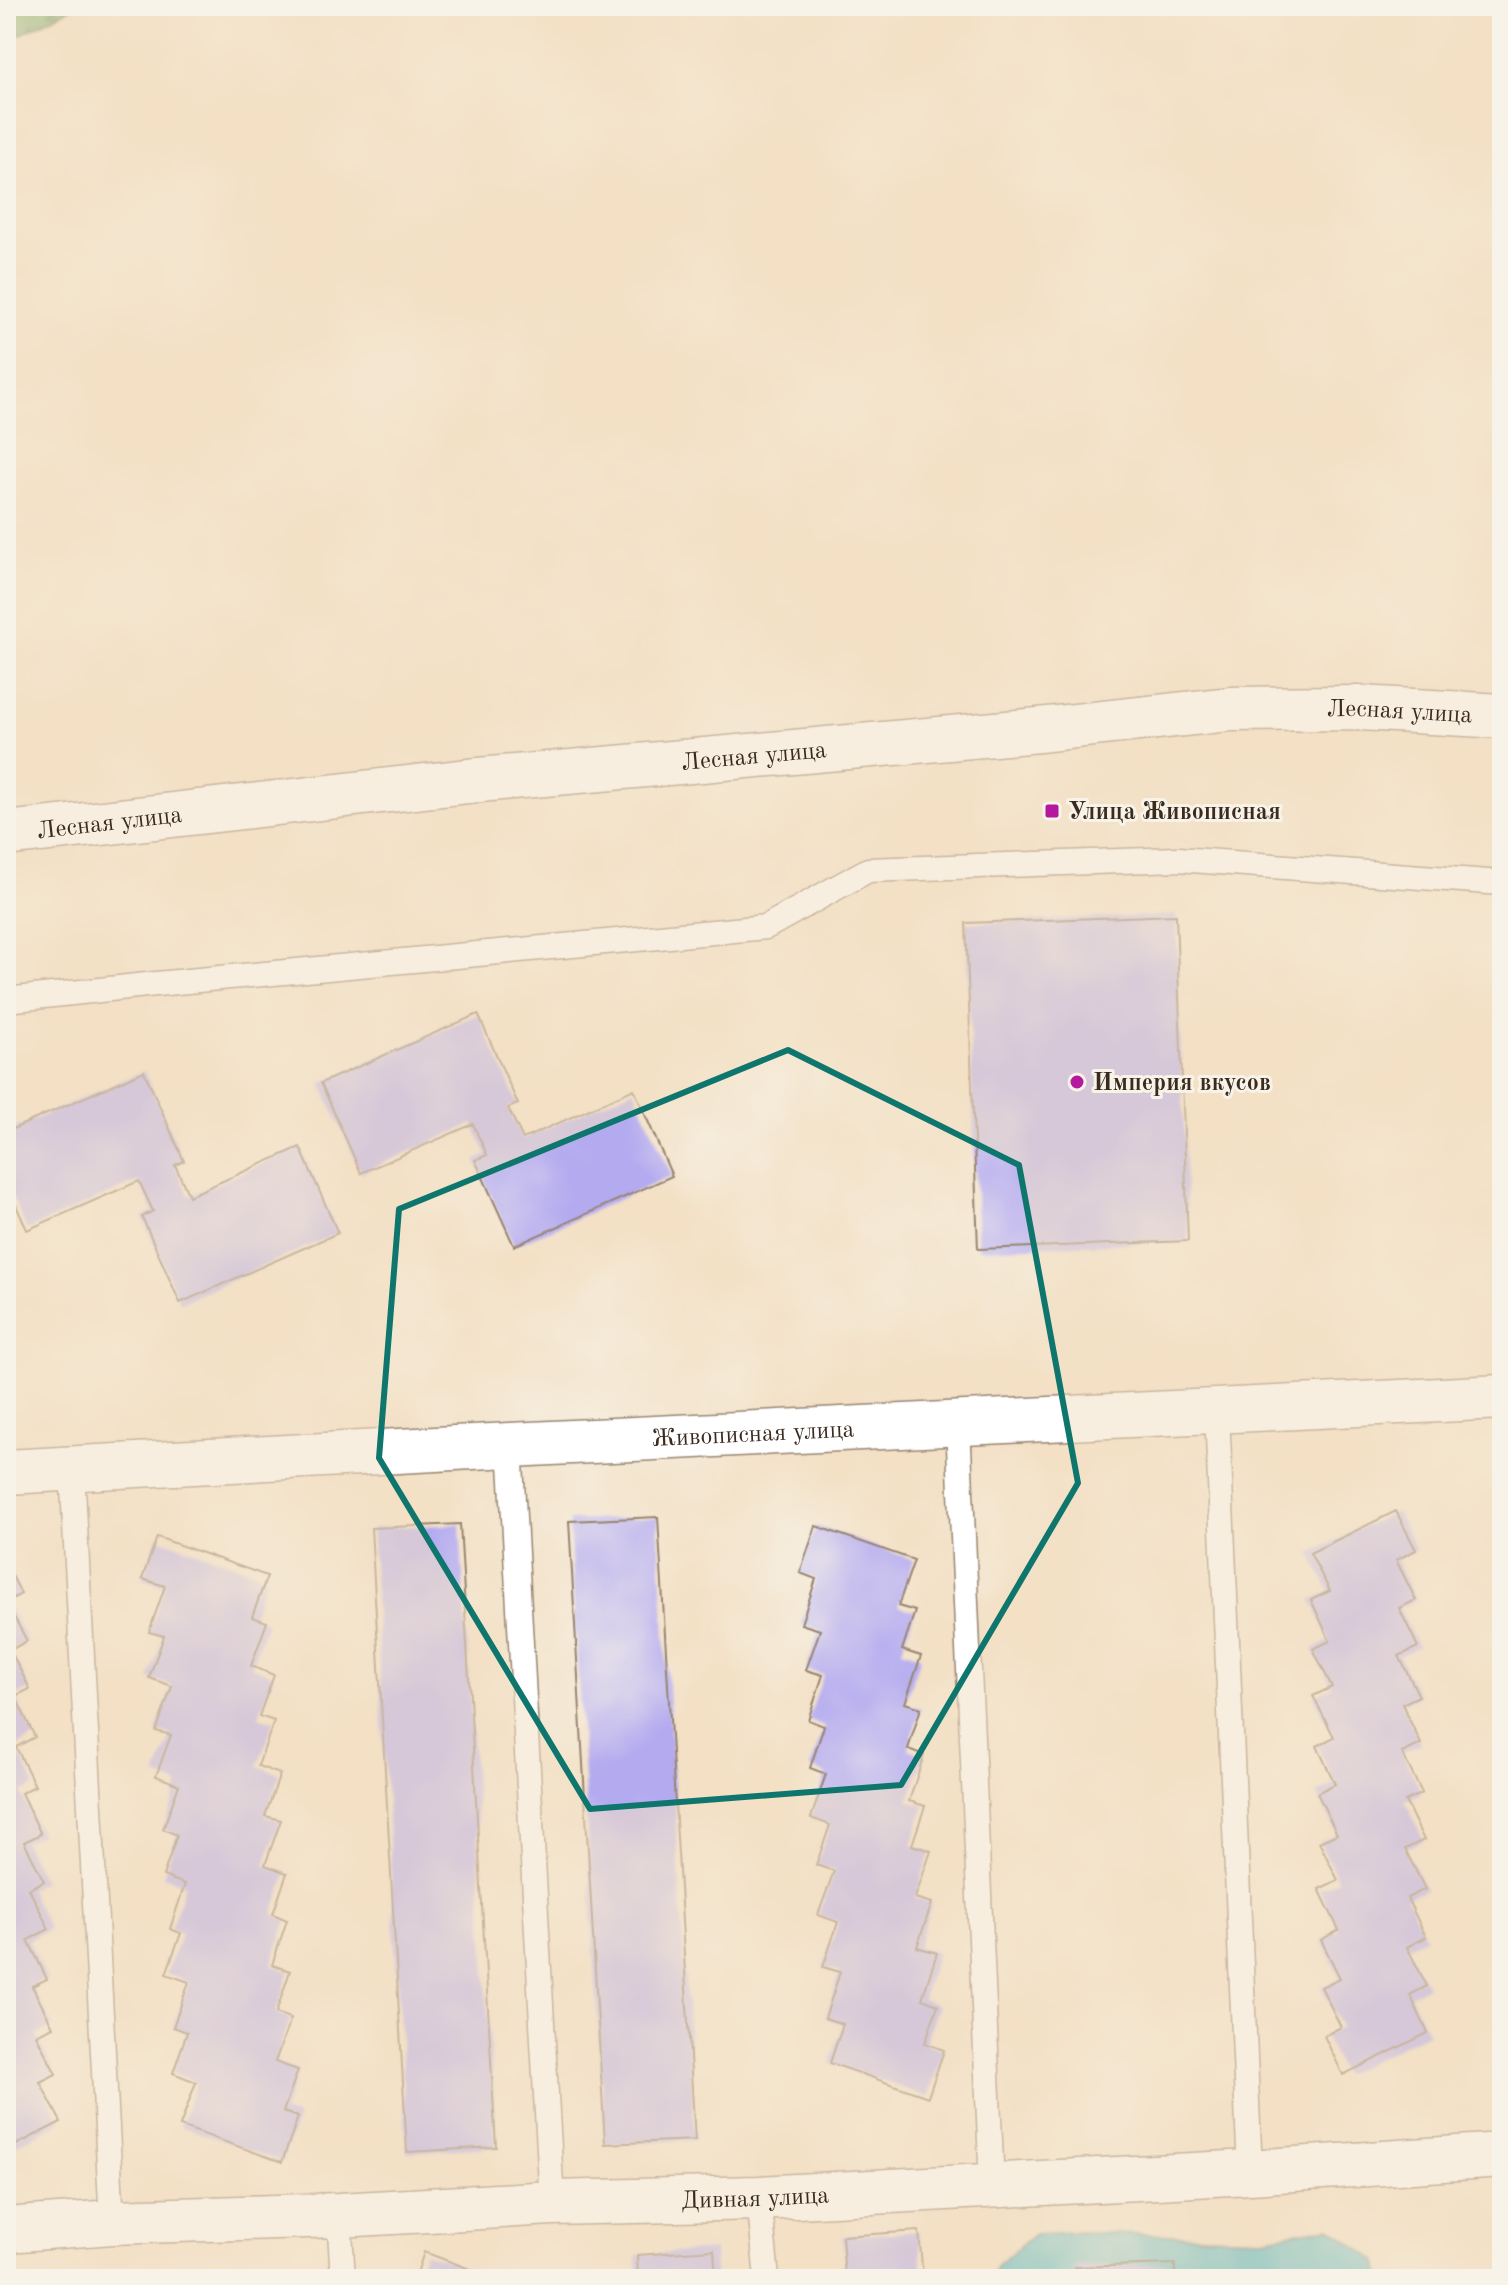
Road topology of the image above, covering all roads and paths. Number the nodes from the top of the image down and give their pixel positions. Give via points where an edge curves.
1 (1502, 716) edge
2 (6, 834) edge
3 (1502, 883) edge
4 (6, 1000) edge
5 (1502, 1397) edge
6 (1217, 1412) junction
7 (958, 1424) junction
8 (510, 1445) junction
9 (72, 1469) junction
10 (6, 1472) edge
11 (1502, 2155) edge
12 (1250, 2172) junction
13 (992, 2186) junction
14 (759, 2198) junction
15 (552, 2203) junction
16 (339, 2215) junction
17 (112, 2222) junction
18 (6, 2230) edge
19 (343, 2279) edge
20 (767, 2279) edge

1 - 2 street, Лесная улица via 1360,708 1230,709 468,781
3 - 4 lane via 1178,859 868,870 766,927
5 - 6 street, Живописная улица
6 - 7 street, Живописная улица
6 - 12 lane
7 - 8 street, Живописная улица
7 - 13 lane
8 - 9 street, Живописная улица
8 - 15 lane
9 - 10 street, Живописная улица
9 - 17 lane
11 - 12 street, Дивная улица
12 - 13 street, Дивная улица
13 - 14 street, Дивная улица
14 - 15 street, Дивная улица
14 - 20 lane
15 - 16 street, Дивная улица
16 - 17 street, Дивная улица
16 - 19 lane
17 - 18 street, Дивная улица

